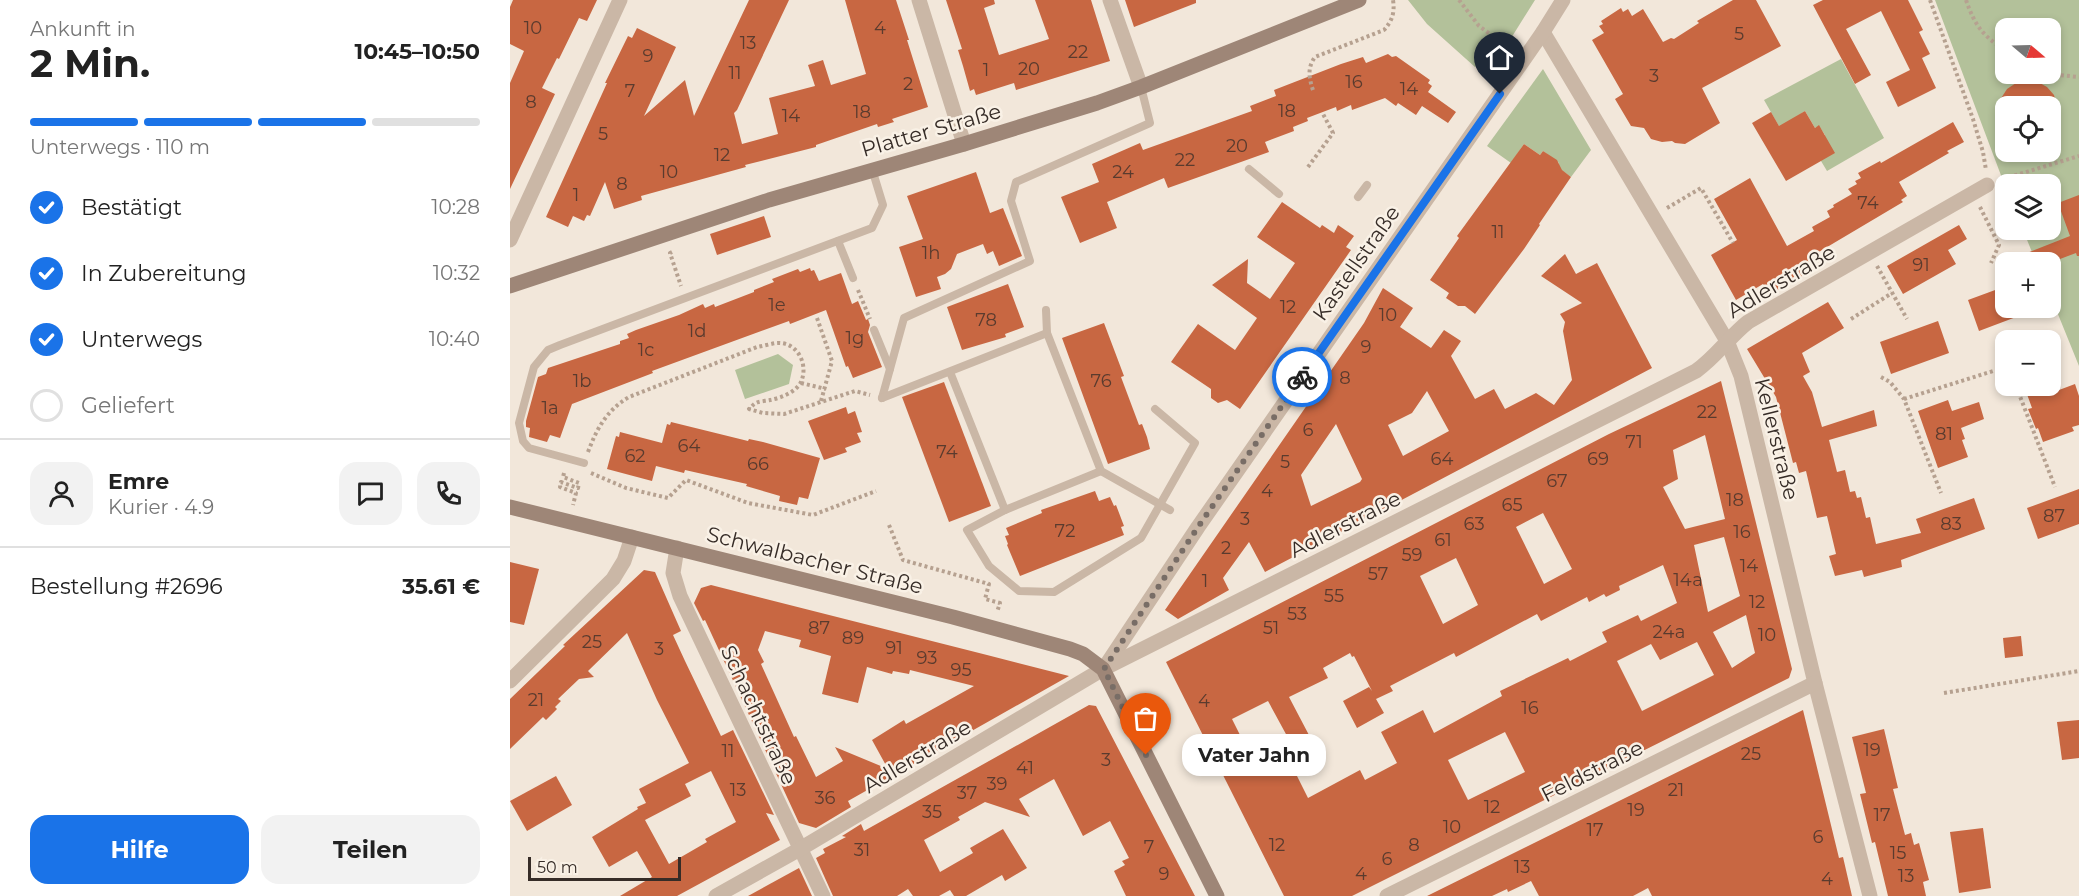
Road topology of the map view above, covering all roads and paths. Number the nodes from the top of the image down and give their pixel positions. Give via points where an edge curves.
1 (620, 0) edge
2 (919, 0) edge
3 (1110, 0) edge
4 (1359, 0) edge
5 (1393, 0) edge
6 (1459, 0) edge
7 (1563, 0) edge
8 (1930, 0) edge
9 (1966, 0) edge
10 (1334, 4) edge
11 (1543, 32) junction
12 (1995, 44) edge
13 (1526, 57) junction
14 (2061, 75) edge
15 (2079, 77) edge
16 (1142, 87) junction
17 (1313, 90) dead end
18 (1323, 112) dead end
19 (964, 144) junction
20 (2079, 156) edge
21 (1308, 167) dead end
22 (872, 169) junction
23 (1249, 169) dead end
24 (1366, 185) dead end
25 (1987, 185) junction
26 (1974, 193) junction
27 (1279, 194) dead end
28 (1358, 197) dead end
29 (1667, 208) dead end
30 (510, 240) edge
31 (838, 241) junction
32 (1733, 243) dead end
33 (678, 250) dead end
34 (1869, 252) junction
35 (1991, 263) dead end
36 (853, 278) joint
37 (679, 279) dead end
38 (510, 286) edge
39 (1892, 293) junction
40 (1046, 310) dead end
41 (817, 318) dead end
42 (1851, 319) dead end
43 (1907, 319) dead end
44 (874, 330) joint
45 (1047, 333) junction
46 (1727, 341) junction
47 (890, 369) junction
48 (1995, 370) edge
49 (950, 372) junction
50 (1881, 376) dead end
51 (801, 383) junction
52 (826, 389) junction
53 (2020, 396) edge
54 (882, 399) junction
55 (1904, 399) junction
56 (821, 402) junction
57 (1155, 410) dead end
58 (594, 436) dead end
59 (583, 466) joint
60 (1101, 471) junction
61 (580, 478) dead end
62 (2055, 487) dead end
63 (876, 491) dead end
64 (1941, 493) dead end
65 (574, 502) dead end
66 (1160, 505) junction
67 (510, 507) edge
68 (1005, 510) junction
69 (1170, 510) dead end
70 (889, 525) dead end
71 (632, 537) junction
72 (677, 548) junction
73 (1000, 603) dead end
74 (1104, 669) junction
75 (2079, 670) edge
76 (510, 681) edge
77 (1815, 683) junction
78 (1944, 693) dead end
79 (800, 849) junction
80 (716, 896) edge
81 (823, 896) edge
82 (1217, 896) edge
83 (1387, 896) edge
84 (1870, 896) edge

1 - 30 street
2 - 19 street
3 - 16 street
4 - 10 main road, Platter Straße
5 - 17 path via 1391,22 1384,30 1315,57 1309,65
6 - 13 path via 1479,26
7 - 11 street, Kastellstraße
8 - 25 path via 1973,119
9 - 12 path via 1983,36
10 - 16 main road, Platter Straße
11 - 13 street, Kastellstraße
11 - 46 street, Kellerstraße
13 - 74 street, Kastellstraße via 1198,527
14 - 15 path
16 - 19 main road, Platter Straße
16 - 47 lane via 1150,123 1016,182 1011,201 1030,261 904,318
18 - 21 path via 1333,133
19 - 22 main road, Platter Straße
20 - 25 path
22 - 31 lane via 883,206 872,228
22 - 38 main road, Platter Straße
23 - 27 lane
24 - 28 lane
25 - 26 street, Adlerstraße
26 - 34 street, Adlerstraße
26 - 35 path via 1999,245
29 - 32 path via 1701,188
31 - 36 lane
31 - 59 lane via 548,350 534,367 519,423 523,441 533,450
33 - 37 path via 670,253
34 - 39 path
34 - 46 street, Adlerstraße via 1748,322
36 - 44 path
39 - 42 path
39 - 43 path
40 - 45 lane
41 - 52 path via 832,361
44 - 47 lane
45 - 49 lane
45 - 60 lane
46 - 74 street, Adlerstraße via 1696,371
46 - 77 street, Kellerstraße via 1741,376
47 - 54 lane
48 - 55 path
49 - 54 lane
49 - 68 lane
50 - 55 path
51 - 52 path
51 - 56 path via 792,392 756,403 749,409 784,414
51 - 58 path via 804,368 795,349 776,343 758,347 629,398 611,410
52 - 56 path
53 - 62 path
54 - 56 path via 855,391
55 - 64 path
57 - 66 lane via 1195,443
59 - 63 path via 626,488 668,498 686,480 748,503 813,515
60 - 66 lane
60 - 68 lane
61 - 65 path via 564,472 563,477 579,483 578,488 561,482 560,487 576,493
66 - 68 lane via 1141,538 1054,592 1019,591 989,566 967,530
66 - 69 lane
67 - 71 main road, Schwalbacher Straße
70 - 73 path via 903,560 989,584 985,599
71 - 72 main road, Schwalbacher Straße
71 - 76 street via 613,579
72 - 74 main road, Schwalbacher Straße via 1064,647 1083,654
72 - 79 street, Schachtstraße via 673,573 680,596
74 - 79 street, Adlerstraße
74 - 82 main road
75 - 78 path
77 - 83 street, Feldstraße
77 - 84 street, Kellerstraße
79 - 80 street, Adlerstraße
79 - 81 street, Schachtstraße

